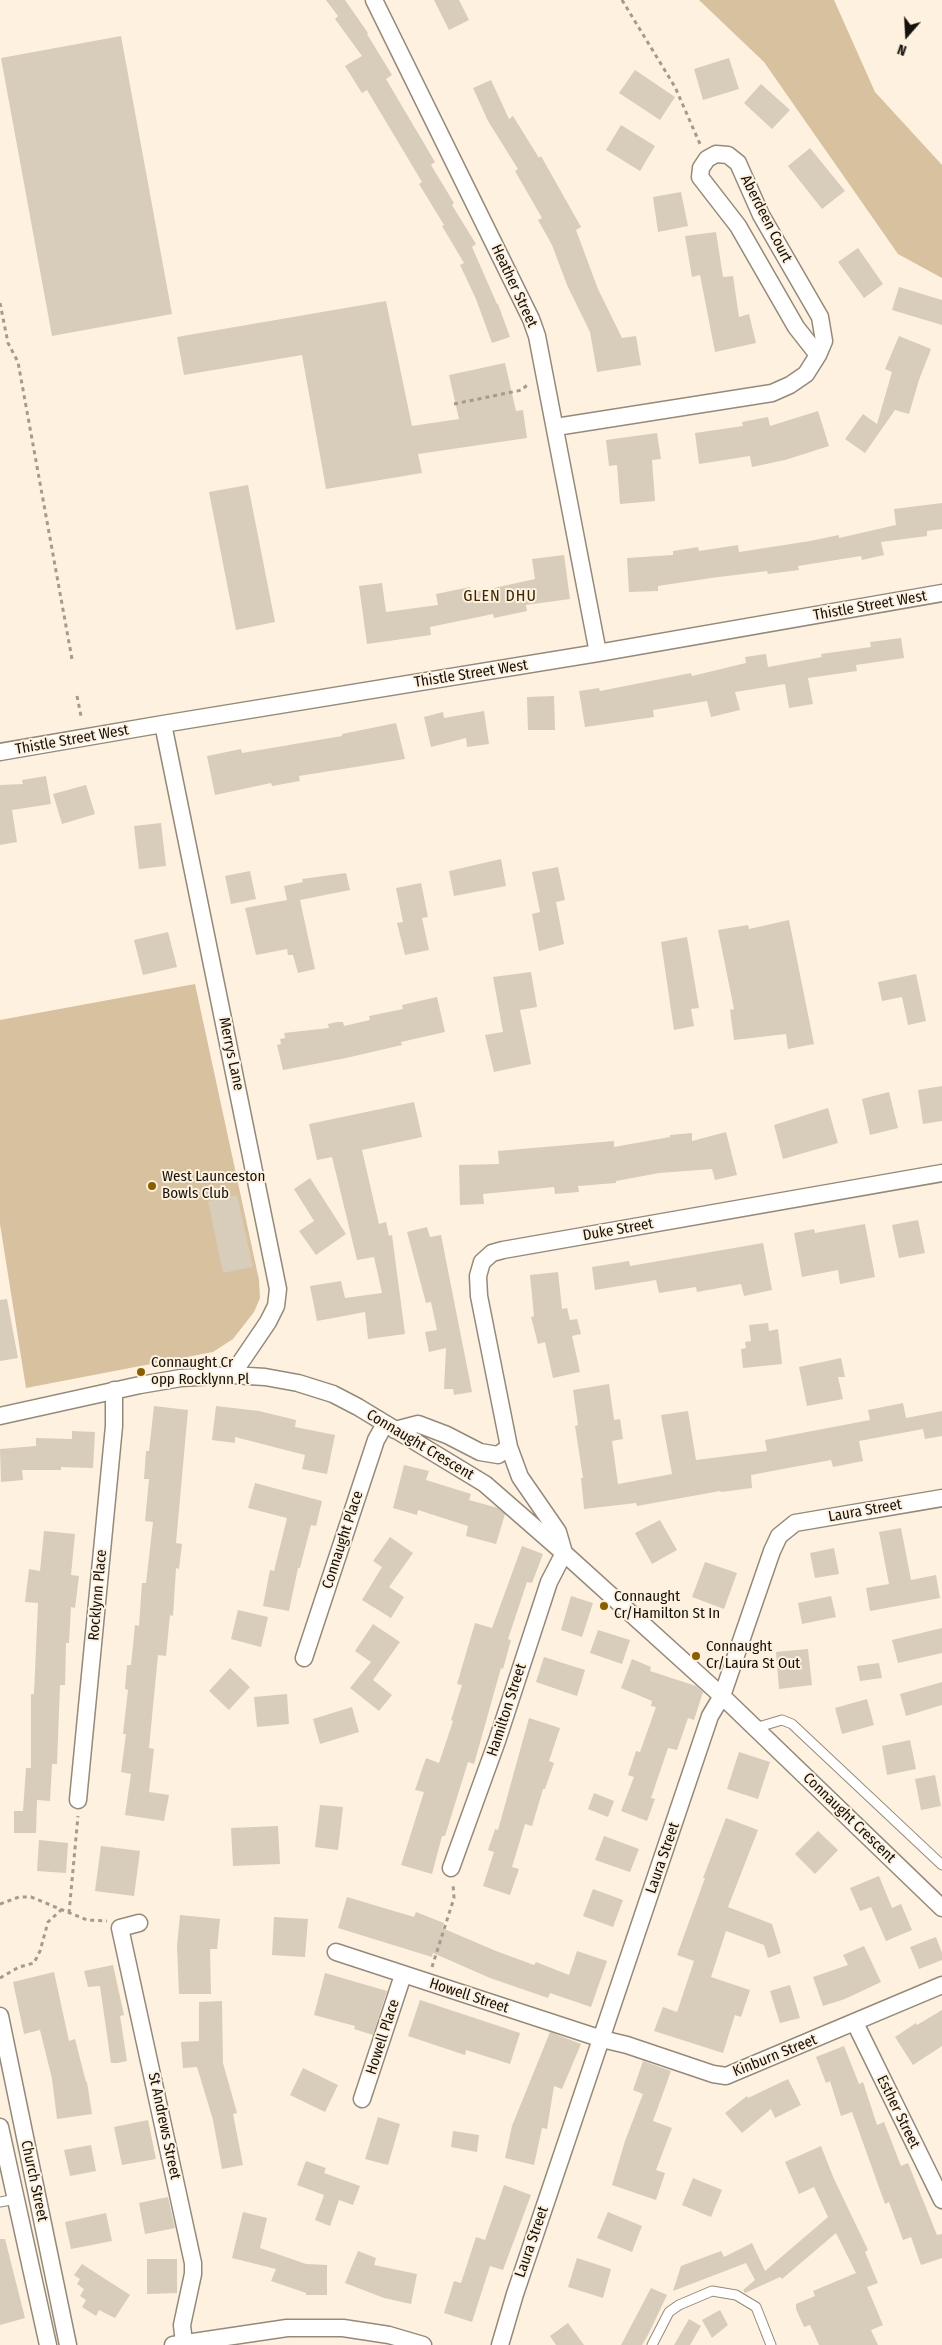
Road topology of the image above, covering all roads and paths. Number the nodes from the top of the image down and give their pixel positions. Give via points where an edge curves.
1 (374, 0) edge
2 (622, 0) edge
3 (707, 159) junction
4 (0, 303) edge
5 (818, 355) junction
6 (531, 380) dead end
7 (454, 404) dead end
8 (556, 427) junction
9 (942, 593) edge
10 (598, 653) junction
11 (72, 659) dead end
12 (77, 696) dead end
13 (81, 716) dead end
14 (163, 724) junction
15 (0, 752) edge
16 (942, 1174) edge
17 (232, 1375) junction
18 (114, 1390) junction
19 (0, 1416) edge
20 (390, 1427) junction
21 (509, 1447) junction
22 (942, 1498) edge
23 (564, 1553) junction
24 (304, 1658) dead end
25 (722, 1696) junction
26 (755, 1728) junction
27 (78, 1800) joint
28 (942, 1865) edge
29 (451, 1868) joint
30 (0, 1904) edge
31 (942, 1908) edge
32 (61, 1910) junction
33 (69, 1913) junction
34 (139, 1923) dead end
35 (120, 1928) junction
36 (336, 1952) dead end
37 (403, 1975) junction
38 (0, 1978) edge
39 (427, 1983) junction
40 (942, 1985) edge
41 (0, 2016) edge
42 (855, 2023) junction
43 (602, 2039) junction
44 (362, 2099) dead end
45 (0, 2128) edge
46 (3, 2155) edge
47 (8, 2200) edge
48 (942, 2200) edge
49 (178, 2344) edge
50 (48, 2345) edge
51 (68, 2345) edge
52 (423, 2345) edge
53 (500, 2345) edge
54 (652, 2345) edge
55 (771, 2345) edge

1 - 8 street, Heather Street via 531,319
2 - 3 path via 675,87
3 - 5 street, Aberdeen Court via 701,168 700,177 704,185 738,226 796,326
3 - 5 street, Aberdeen Court via 716,154 728,155 738,163 761,215 820,317 824,341
4 - 11 path via 8,343 18,362
5 - 8 street, Aberdeen Court via 806,374 772,393
6 - 7 path via 522,390
8 - 10 street, Heather Street
9 - 10 street, Thistle Street West
10 - 14 street, Thistle Street West
12 - 13 path
14 - 15 street, Thistle Street West
14 - 17 street, Merrys Lane via 278,1289 276,1306 268,1322
16 - 21 street, Duke Street via 492,1253 482,1262 478,1276 479,1296
17 - 18 street, Connaught Crescent via 181,1378
17 - 20 street, Connaught Crescent via 298,1382 332,1394
18 - 19 street, Connaught Crescent
18 - 27 street, Rocklynn Place via 114,1426
20 - 21 street via 418,1424 480,1452 498,1455
20 - 23 street, Connaught Crescent via 485,1484
20 - 24 street, Connaught Place via 376,1440
21 - 23 street, Duke Street via 520,1477 558,1532
22 - 25 street, Laura Street via 795,1523 779,1536
23 - 25 street, Connaught Crescent
23 - 29 street, Hamilton Street via 549,1582
25 - 26 street, Connaught Crescent
25 - 43 street, Laura Street via 710,1716
26 - 28 lane, Connaught Crescent via 782,1720 792,1724
26 - 31 street, Connaught Crescent
27 - 33 path
29 - 39 path via 454,1898
30 - 32 path via 19,1896
32 - 33 path
32 - 38 path via 48,1922 34,1963
33 - 35 path via 88,1920 112,1921
34 - 35 street
35 - 49 street, St Andrews Street via 193,2263
36 - 37 street, Howell Street
37 - 39 street, Howell Street
37 - 44 street, Howell Place
39 - 43 street, Howell Street
40 - 42 street, Kinburn Street
41 - 51 street, Church Street
42 - 43 street, Kinburn Street via 726,2076
42 - 48 street, Esther Street
43 - 53 street, Laura Street
45 - 46 street, Church Street
46 - 47 street, Church Street
47 - 50 street, Church Street
49 - 52 street via 287,2328 343,2328 389,2335
54 - 55 lane via 669,2312 712,2291 736,2295 756,2307

